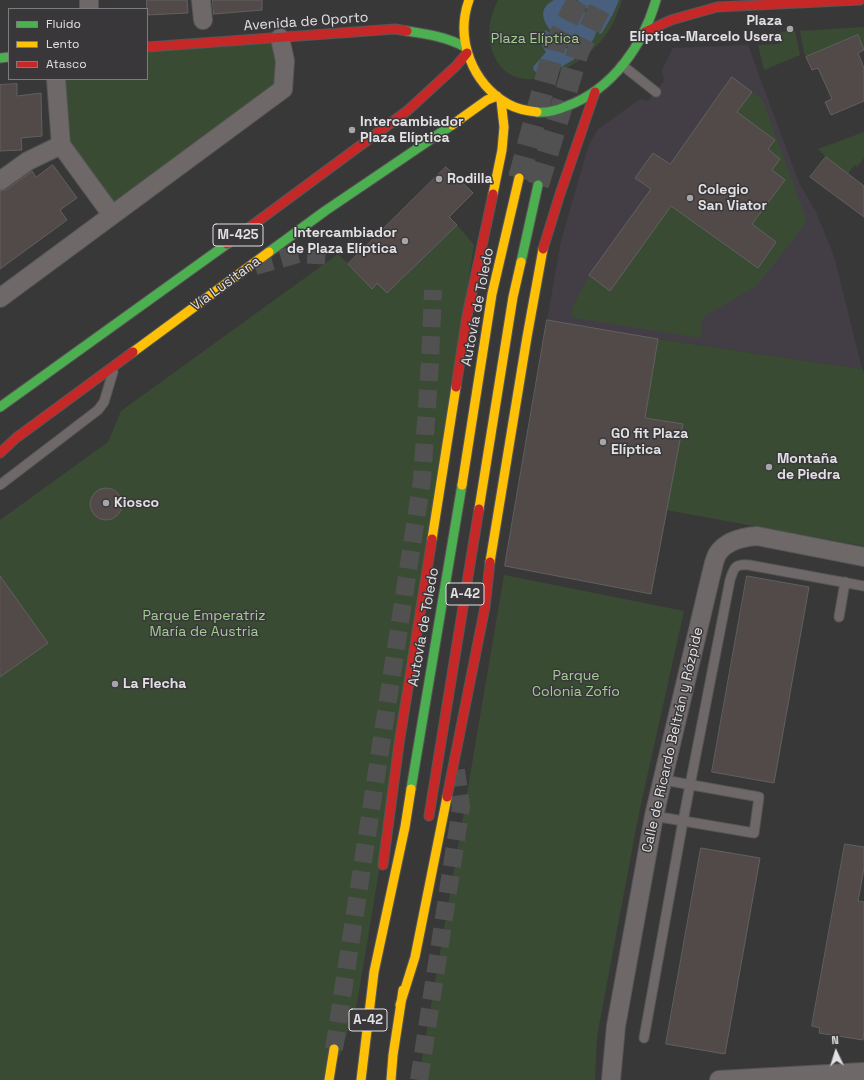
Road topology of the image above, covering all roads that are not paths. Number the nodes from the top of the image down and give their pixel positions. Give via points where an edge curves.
1 (201, 0) edge
2 (469, 0) edge
3 (656, 0) edge
4 (860, 0) edge
5 (823, 1) edge
6 (703, 2) dead end
7 (717, 8) junction
8 (203, 20) dead end
9 (645, 32) junction
10 (280, 38) junction
11 (148, 47) edge
12 (466, 50) junction
13 (622, 65) junction
14 (56, 80) edge
15 (595, 92) junction
16 (656, 92) dead end
17 (499, 98) junction
18 (61, 145) junction
19 (519, 178) tunnel mouth
20 (0, 181) edge
21 (538, 184) tunnel mouth
22 (112, 215) junction
23 (0, 298) edge
24 (114, 368) junction
25 (0, 407) edge
26 (16, 438) junction
27 (0, 448) edge
28 (0, 452) edge
29 (0, 485) edge
30 (864, 557) edge
31 (845, 582) junction
32 (864, 586) edge
33 (839, 617) dead end
34 (664, 780) junction
35 (690, 784) junction
36 (654, 816) junction
37 (683, 821) junction
38 (428, 825) dead end
39 (382, 877) dead end
40 (415, 911) dead end
41 (376, 916) dead end
42 (374, 972) junction
43 (400, 1005) junction
44 (644, 1038) dead end
45 (334, 1049) tunnel mouth
46 (864, 1072) edge
47 (329, 1080) edge
48 (361, 1080) edge
49 (391, 1080) edge
50 (611, 1080) edge
51 (719, 1080) edge

1 - 8 street
2 - 12 main road via 462,28
3 - 9 main road
4 - 5 main road
5 - 7 main road
6 - 7 main road
7 - 9 main road via 671,20
9 - 13 main road
10 - 11 main road, Avenida de Oporto
10 - 12 main road, Avenida de Oporto via 395,29 430,34
10 - 22 street via 285,61 283,89
12 - 17 main road via 475,70
12 - 25 main road, M-425 via 456,66 407,112
13 - 15 main road
13 - 16 lane
14 - 18 street
15 - 17 main road via 564,109 543,112 525,111
15 - 43 main road via 542,253 526,337 485,607 415,957
17 - 24 main road, Vía Lusitana via 487,100 325,211
17 - 39 main road via 504,127 502,150 467,316 399,744
18 - 20 street via 28,161
18 - 22 street
19 - 42 main road, Autovía de Toledo / A-42 via 492,294 405,827
21 - 38 main road, A-42 via 513,297
22 - 23 street
24 - 26 main road, Vía Lusitana
24 - 29 lane via 104,402 98,410
26 - 27 street
26 - 28 main road, Vía Lusitana
30 - 34 street, Calle de Ricardo Beltrán y Rózpide via 758,536 743,537 730,542 718,554
31 - 32 lane
31 - 33 lane
31 - 35 lane via 749,565 740,564 734,569
34 - 35 lane
34 - 36 street, Calle de Ricardo Beltrán y Rózpide
35 - 37 lane
35 - 37 lane via 759,797 754,833
36 - 37 lane
36 - 50 street, Calle de Ricardo Beltrán y Rózpide via 616,1026
37 - 44 lane
40 - 43 main road, A-42
41 - 42 main road
42 - 48 main road, Autovía de Toledo / A-42
43 - 49 main road, A-42
45 - 47 main road
46 - 51 street

